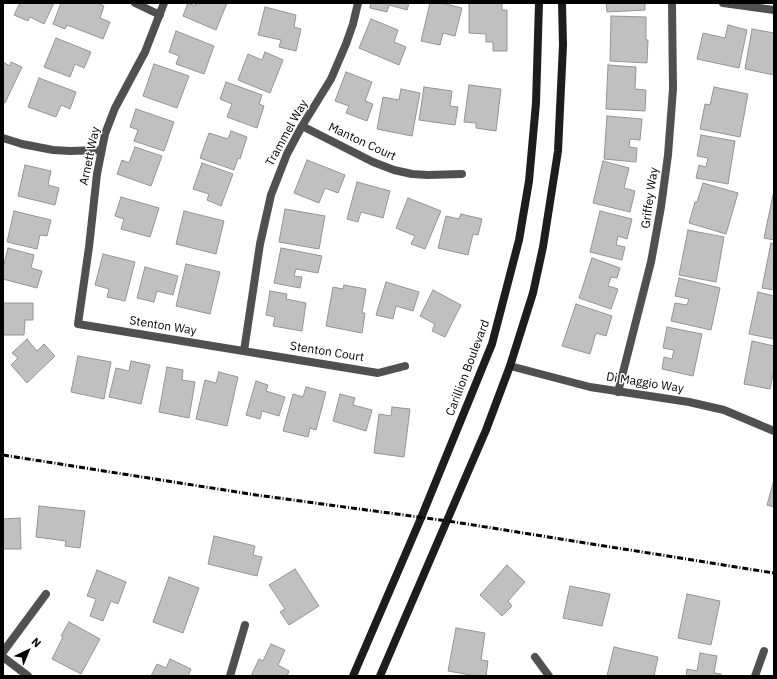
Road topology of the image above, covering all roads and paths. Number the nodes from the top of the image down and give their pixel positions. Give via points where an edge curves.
1 (135, 3) edge
2 (164, 3) edge
3 (358, 3) edge
4 (538, 3) edge
5 (562, 3) edge
6 (672, 3) edge
7 (723, 3) edge
8 (774, 10) edge
9 (160, 15) junction
10 (302, 126) junction
11 (3, 138) edge
12 (101, 150) junction
13 (462, 174) dead end
14 (78, 324) joint
15 (244, 351) junction
16 (405, 366) dead end
17 (510, 366) junction
18 (618, 392) junction
19 (774, 431) edge
20 (46, 594) dead end
21 (245, 624) dead end
22 (764, 651) dead end
23 (3, 652) edge
24 (3, 657) edge
25 (535, 657) dead end
26 (28, 676) edge
27 (230, 676) edge
28 (353, 676) edge
29 (380, 676) edge
30 (549, 676) edge
31 (755, 676) edge

1 - 9 street
2 - 9 street, Arnett Way
3 - 10 street, Trammel Way via 346,44 331,78
4 - 28 street, Carillion Boulevard via 536,104 529,182 519,240 492,344
5 - 17 street via 563,45 558,151 533,293
6 - 18 street, Griffey Way via 673,89 661,207 651,262
7 - 8 street
9 - 12 street, Arnett Way via 145,52 115,108
10 - 13 street, Manton Court via 394,170 428,175
10 - 15 street, Trammel Way via 278,174 265,216
11 - 12 street via 53,150
12 - 14 street, Arnett Way
14 - 15 street, Stenton Way
15 - 16 street, Stenton Court via 378,373
17 - 18 street, Di Maggio Way
17 - 29 street via 486,430
18 - 19 street, Di Maggio Way via 689,402 724,410
20 - 23 street
21 - 27 street
22 - 31 street
24 - 26 street
25 - 30 street

